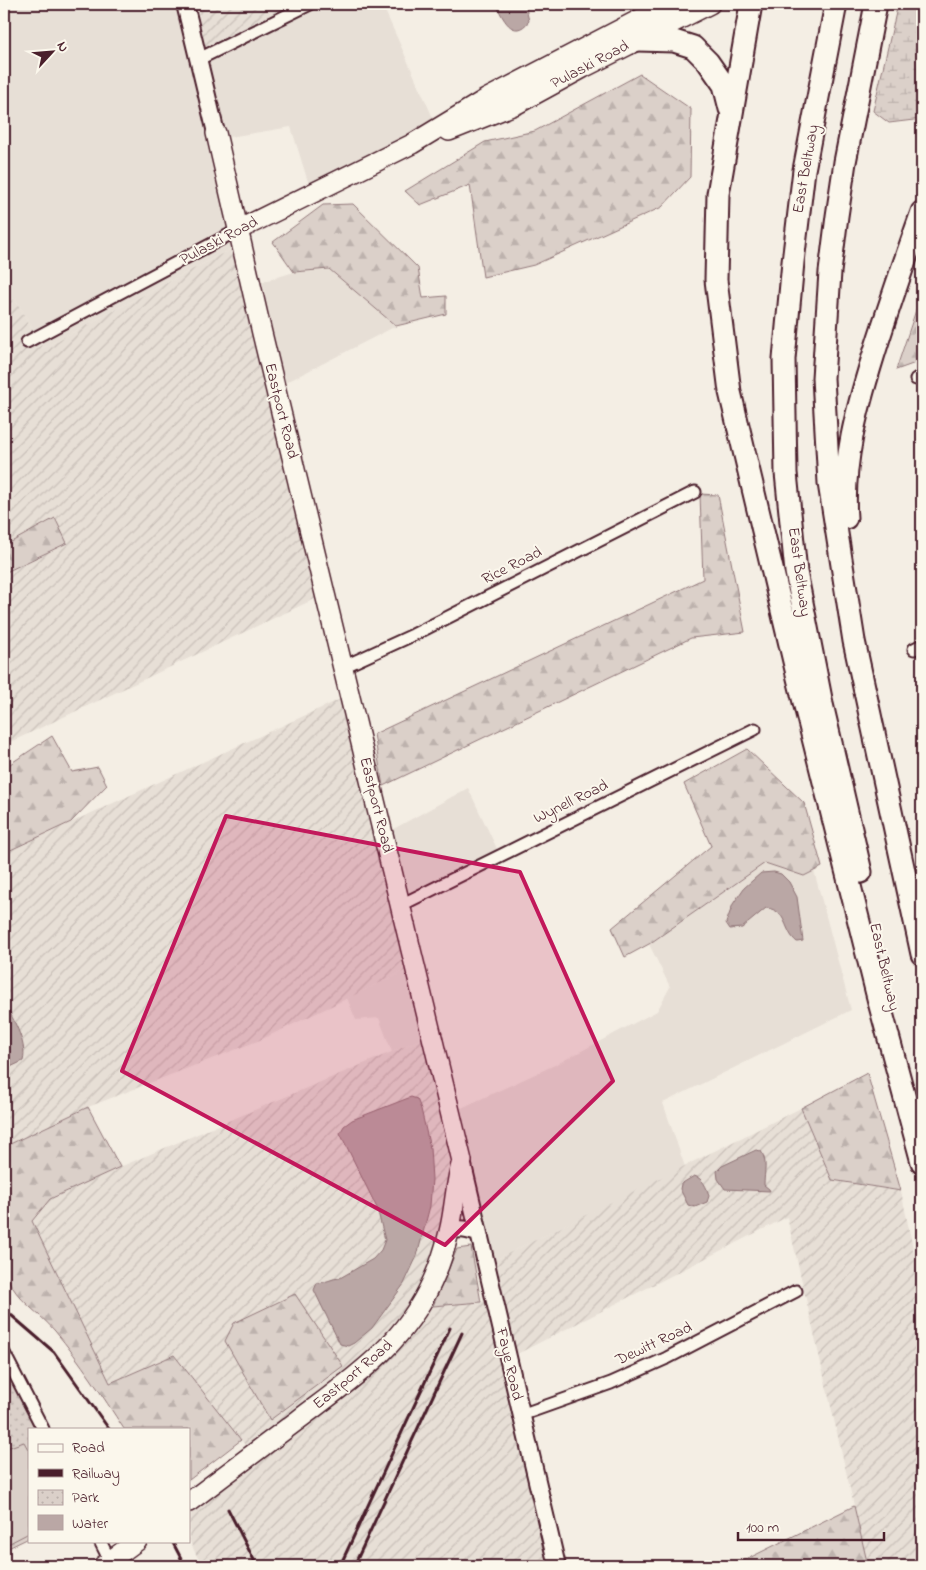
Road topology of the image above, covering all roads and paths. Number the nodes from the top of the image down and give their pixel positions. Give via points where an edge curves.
1 (185, 4) edge
2 (310, 4) edge
3 (710, 4) edge
4 (751, 4) edge
5 (836, 4) edge
6 (876, 4) edge
7 (666, 5) edge
8 (638, 40) junction
9 (199, 59) junction
10 (731, 113) junction
11 (216, 132) joint
12 (412, 144) junction
13 (922, 212) edge
14 (238, 230) junction
15 (27, 342) dead end
16 (695, 492) dead end
17 (854, 641) junction
18 (343, 667) junction
19 (755, 729) dead end
20 (401, 905) junction
21 (922, 954) edge
22 (922, 1131) edge
23 (462, 1161) junction
24 (922, 1162) edge
25 (449, 1231) junction
26 (479, 1234) junction
27 (796, 1291) dead end
28 (4, 1352) edge
29 (522, 1415) junction
30 (42, 1428) edge
31 (190, 1501) edge
32 (100, 1542) edge
33 (136, 1542) edge
34 (107, 1564) edge
35 (556, 1566) edge

1 - 9 street, Eastport Road
2 - 9 street
3 - 8 main road, Pulaski Road
4 - 10 highway
5 - 22 highway, East Beltway via 804,170 794,253 784,359 786,473 796,572 822,704
6 - 17 highway via 837,216 823,378 829,483
7 - 12 main road, Pulaski Road via 486,99
8 - 10 highway via 674,41 692,47 708,62 724,85
8 - 12 main road, Pulaski Road via 517,104
9 - 11 street, Eastport Road
10 - 24 highway via 718,194 716,280 730,392 798,678
11 - 14 main road, Eastport Road
12 - 14 main road, Pulaski Road
13 - 17 highway via 891,299 849,446 844,497
14 - 15 street, Pulaski Road
14 - 18 main road, Eastport Road
16 - 18 street, Rice Road via 413,635
17 - 21 highway
18 - 20 main road, Eastport Road
19 - 20 street, Wynell Road
20 - 23 main road, Eastport Road
23 - 25 main road, Eastport Road
23 - 26 street, Faye Road
25 - 26 street via 460,1228
25 - 31 main road, Eastport Road via 423,1301 389,1346 352,1380
26 - 29 street, Faye Road
27 - 29 street, Dewitt Road via 667,1358
28 - 30 street
29 - 35 street, Faye Road
32 - 34 street
33 - 34 main road

